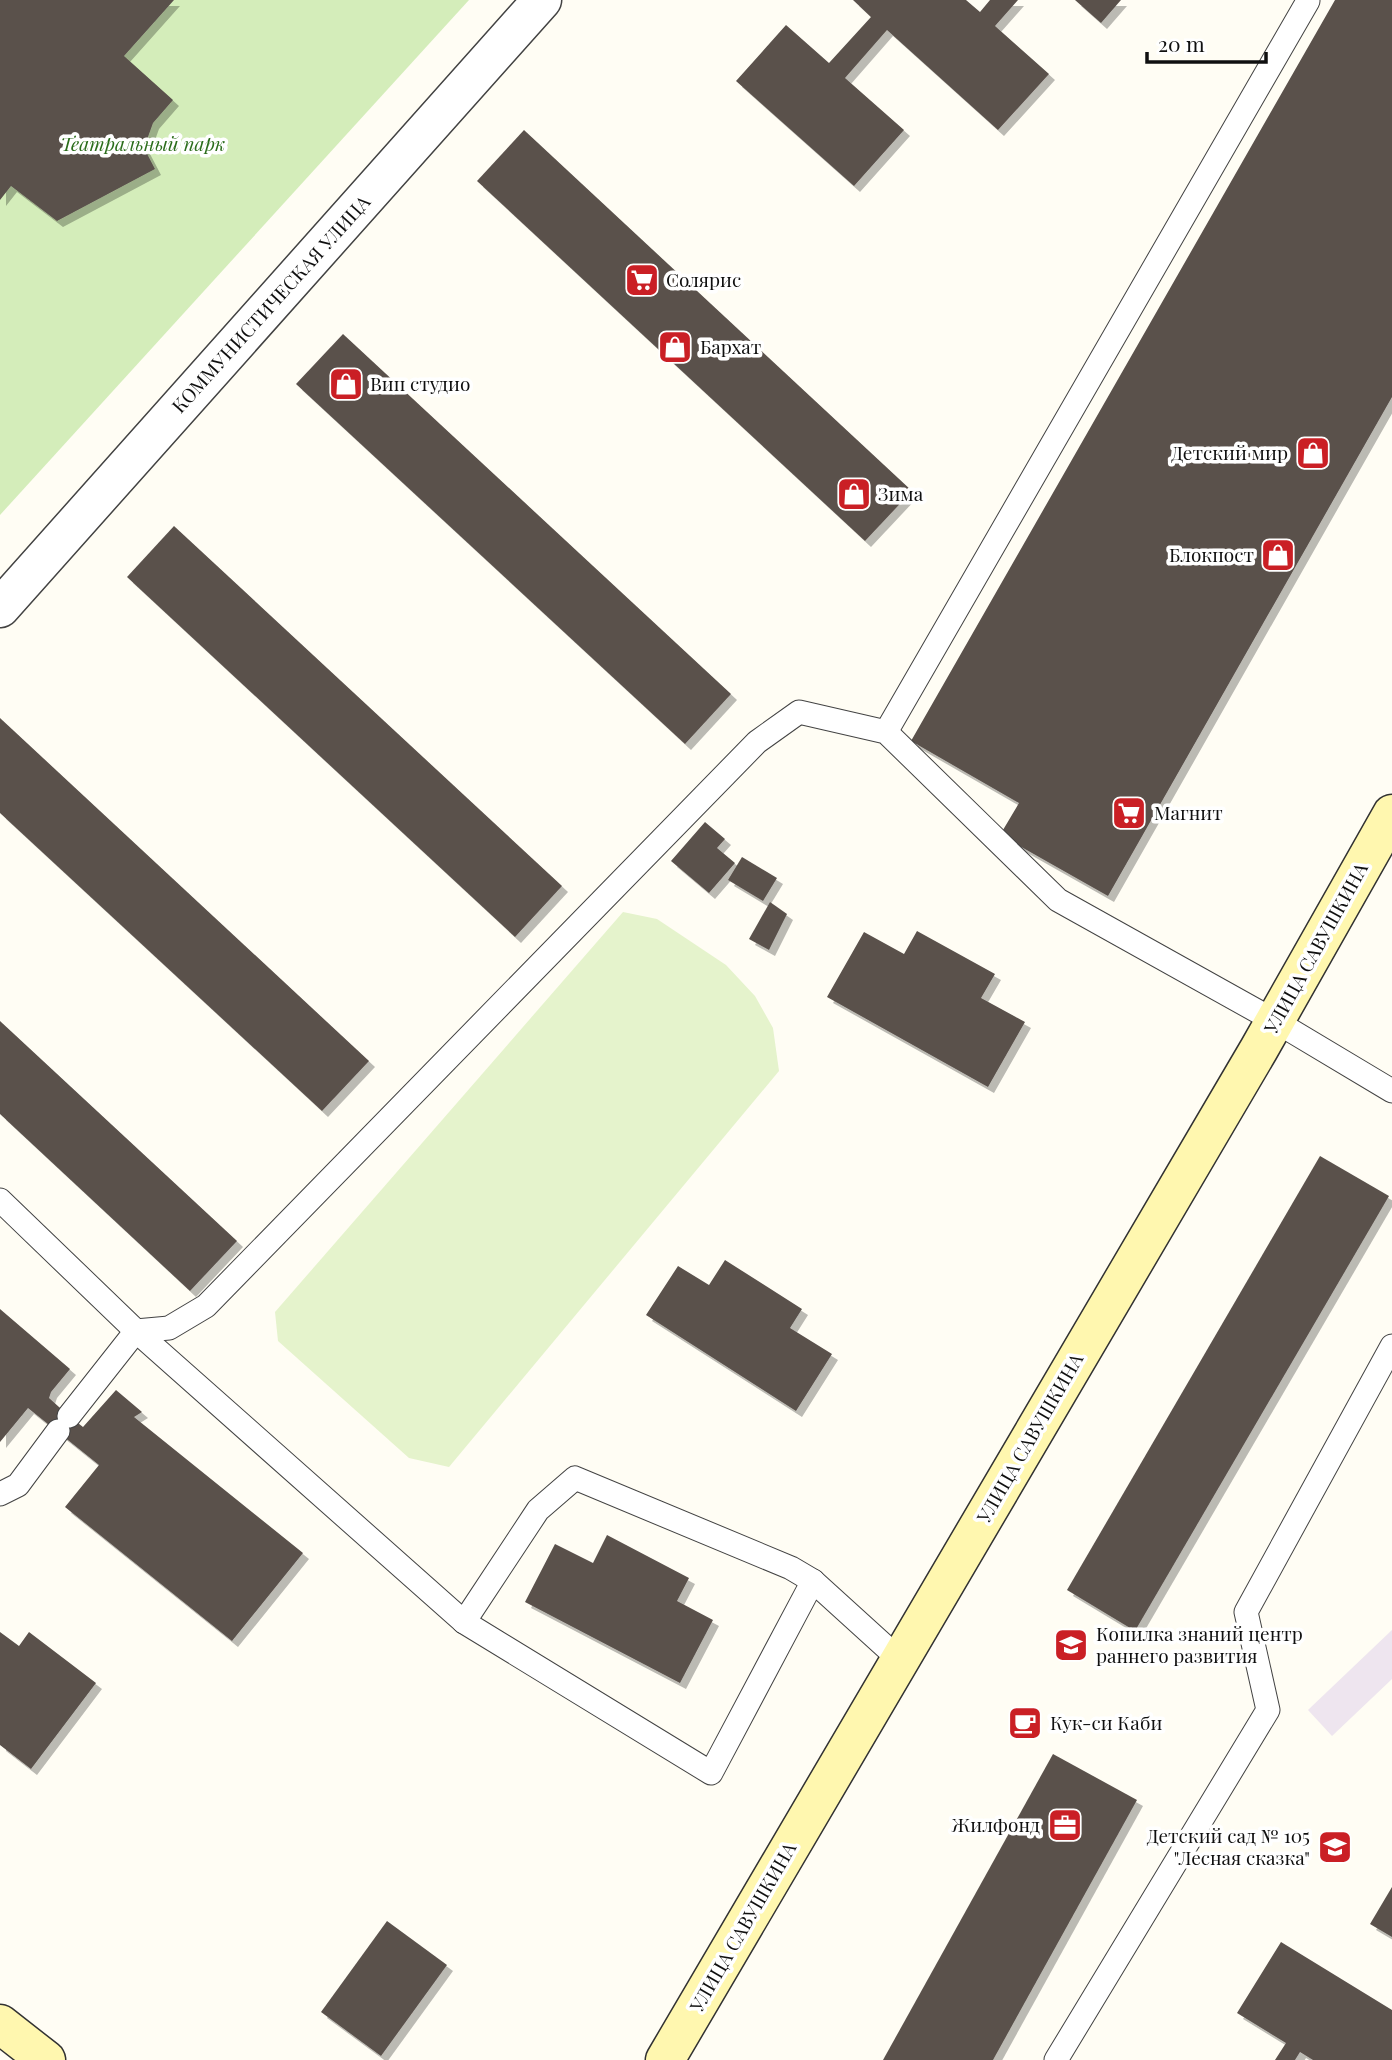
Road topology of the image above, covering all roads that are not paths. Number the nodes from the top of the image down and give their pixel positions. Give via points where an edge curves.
1 (542, 0) edge
2 (1308, 1) edge
3 (0, 608) edge
4 (886, 732) junction
5 (1392, 814) edge
6 (1275, 1021) junction
7 (1392, 1091) edge
8 (0, 1200) edge
9 (136, 1331) junction
10 (1392, 1346) edge
11 (0, 1494) edge
12 (813, 1581) junction
13 (464, 1622) junction
14 (900, 1660) junction
15 (0, 2024) edge
16 (46, 2060) edge
17 (665, 2060) edge
18 (1056, 2060) edge

1 - 3 street, КОММУНИСТИЧЕСКАЯ УЛИЦА
2 - 4 lane
4 - 6 lane via 1058,900
4 - 9 lane via 799,712 757,742 206,1306 169,1328
5 - 6 main road, УЛИЦА САВУШКИНА
6 - 7 lane
6 - 14 main road, УЛИЦА САВУШКИНА
8 - 9 lane
9 - 11 lane via 18,1485
9 - 13 lane
10 - 18 lane via 1246,1612 1268,1710
12 - 13 lane via 575,1478 538,1510
12 - 13 lane via 711,1773
12 - 14 lane
14 - 17 main road, УЛИЦА САВУШКИНА
15 - 16 main road

